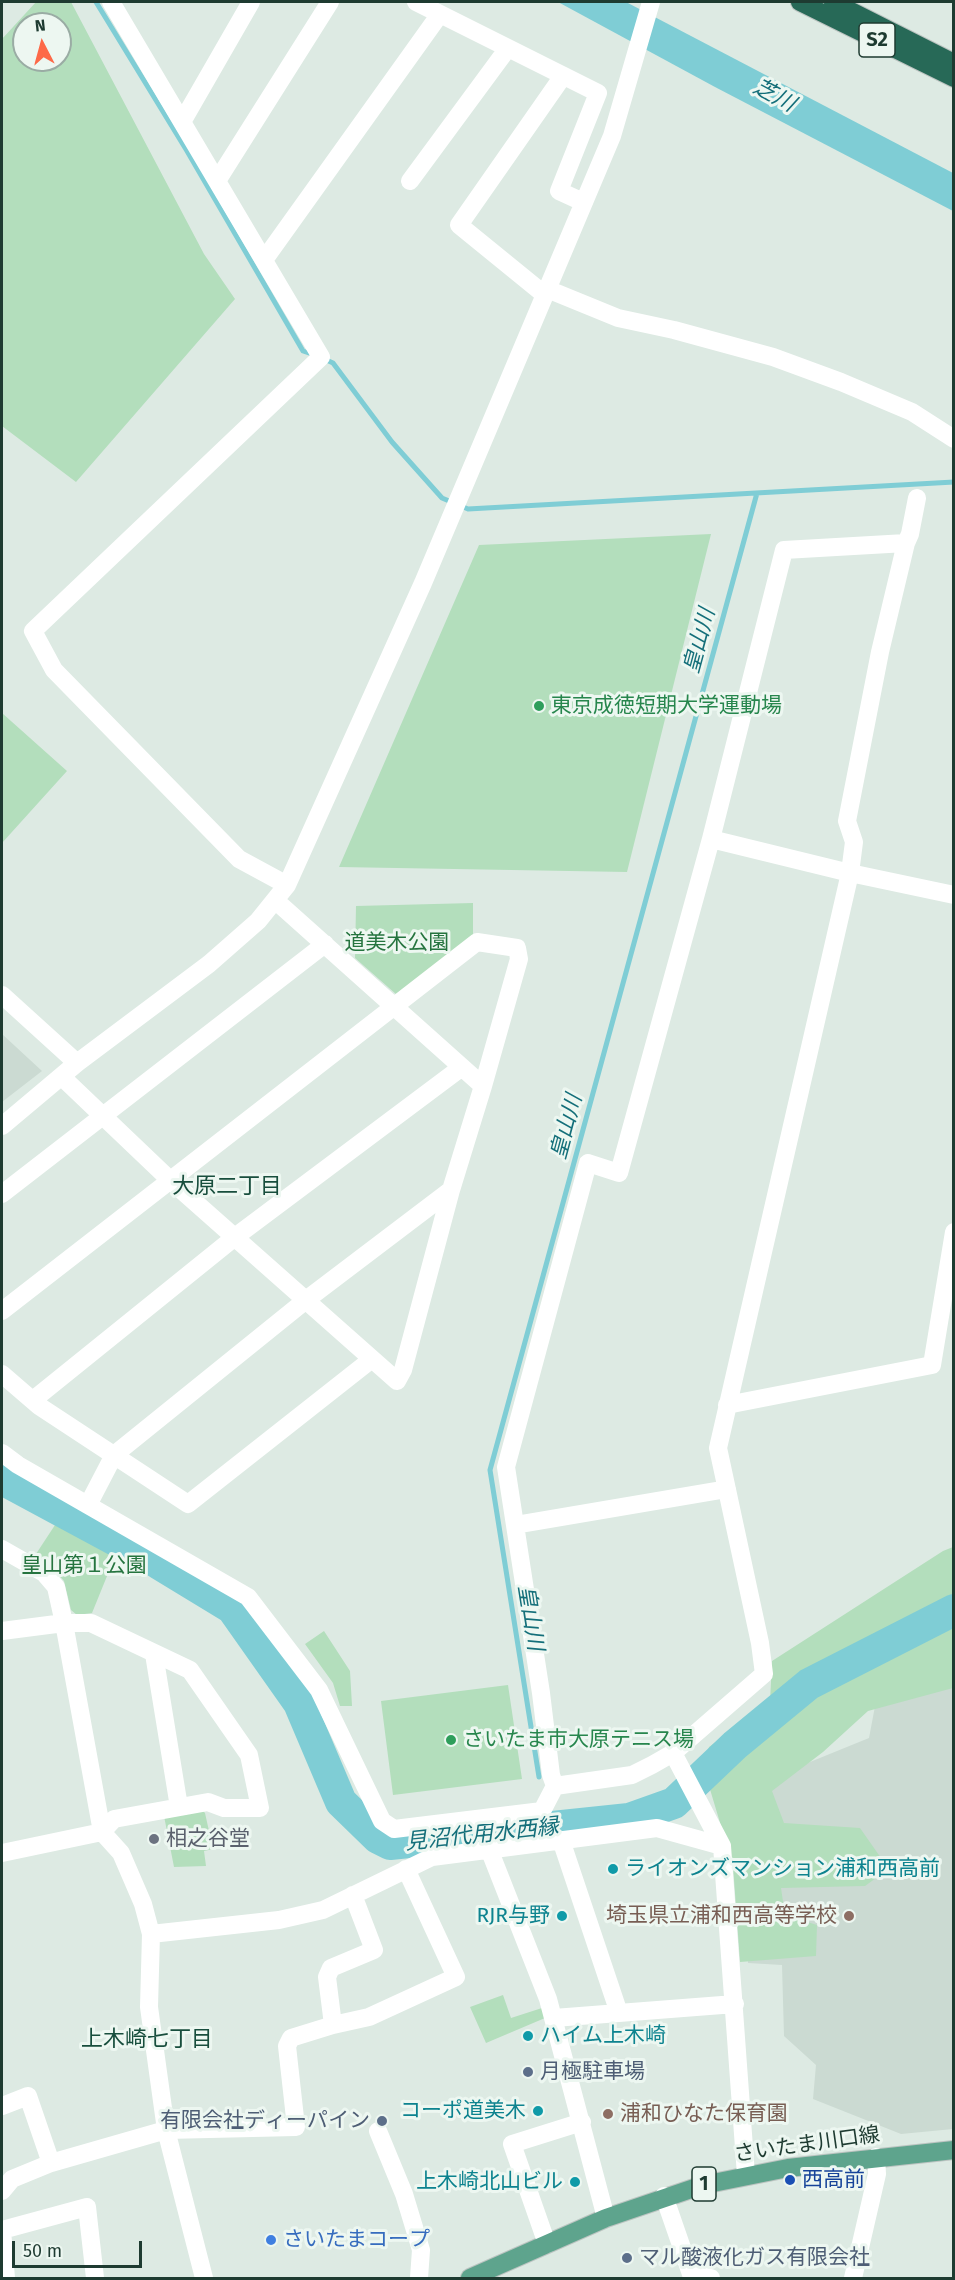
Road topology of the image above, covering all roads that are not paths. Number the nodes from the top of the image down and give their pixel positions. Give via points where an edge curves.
1 (111, 2) edge
2 (252, 2) edge
3 (330, 2) edge
4 (416, 2) edge
5 (651, 2) edge
6 (800, 2) edge
7 (833, 2) edge
8 (440, 14) junction
9 (508, 48) junction
10 (954, 63) edge
11 (563, 76) junction
12 (954, 78) edge
13 (182, 122) junction
14 (217, 181) junction
15 (410, 181) dead end
16 (583, 202) junction
17 (264, 260) junction
18 (546, 292) junction
19 (954, 439) edge
20 (917, 498) dead end
21 (906, 543) junction
22 (711, 838) junction
23 (850, 873) junction
24 (287, 885) junction
25 (954, 895) edge
26 (276, 901) junction
27 (325, 944) junction
28 (2, 995) edge
29 (394, 1006) junction
30 (77, 1063) junction
31 (462, 1066) junction
32 (62, 1077) junction
33 (483, 1086) junction
34 (102, 1115) junction
35 (2, 1126) edge
36 (170, 1180) junction
37 (451, 1190) junction
38 (2, 1194) edge
39 (954, 1232) edge
40 (235, 1238) junction
41 (306, 1300) junction
42 (2, 1311) edge
43 (372, 1359) junction
44 (2, 1374) edge
45 (33, 1400) junction
46 (727, 1405) junction
47 (2, 1453) edge
48 (114, 1455) junction
49 (727, 1489) junction
50 (88, 1505) junction
51 (515, 1525) junction
52 (2, 1549) edge
53 (64, 1623) junction
54 (2, 1630) edge
55 (154, 1654) junction
56 (677, 1759) junction
57 (555, 1786) junction
58 (179, 1807) junction
59 (102, 1832) junction
60 (561, 1840) junction
61 (722, 1846) junction
62 (489, 1850) junction
63 (2, 1852) edge
64 (406, 1869) junction
65 (353, 1895) junction
66 (151, 1934) junction
67 (735, 2004) junction
68 (619, 2013) junction
69 (554, 2018) junction
70 (333, 2025) junction
71 (2, 2106) edge
72 (582, 2122) junction
73 (166, 2130) junction
74 (378, 2131) dead end
75 (954, 2150) edge
76 (876, 2157) junction
77 (51, 2163) junction
78 (746, 2175) junction
79 (2, 2191) edge
80 (664, 2196) junction
81 (606, 2218) junction
82 (547, 2244) junction
83 (860, 2277) edge
84 (6, 2278) edge
85 (95, 2278) edge
86 (204, 2278) edge
87 (419, 2278) edge
88 (470, 2278) edge
89 (711, 2278) edge

1 - 13 street
2 - 13 street
3 - 14 street
4 - 8 street
5 - 16 street via 612,136
6 - 12 highway, S2
7 - 10 highway, S2
8 - 9 street
8 - 17 street
9 - 11 street
9 - 15 street
11 - 16 street via 597,93 559,191
11 - 18 street via 459,225
13 - 14 street
14 - 17 street
16 - 18 street
17 - 24 street via 321,357 33,631 54,670 239,859
18 - 19 street via 578,300 618,318 773,357 822,374 912,412
18 - 24 street via 423,583
20 - 21 street
21 - 22 street via 784,550
21 - 23 street via 847,821 854,842
22 - 23 street
22 - 51 street via 619,1173 588,1163 506,1467
23 - 25 street
23 - 46 street
24 - 26 street
26 - 27 street
26 - 30 street via 209,964
27 - 29 street
27 - 34 street
28 - 30 street
29 - 31 street
29 - 33 street via 477,942 517,948 519,958
29 - 36 street
30 - 32 street
31 - 33 street
31 - 40 street
32 - 34 street
32 - 35 street
33 - 37 street
34 - 36 street
34 - 38 street
36 - 40 street
36 - 42 street
37 - 41 street
37 - 43 street via 397,1381
39 - 46 street via 932,1365
40 - 41 street
40 - 45 street
41 - 43 street
41 - 48 street
43 - 48 street via 188,1504
44 - 45 street
45 - 48 street
46 - 49 street via 718,1448
47 - 50 street
48 - 50 street
49 - 51 street
49 - 56 street via 764,1674
50 - 57 street via 248,1597 319,1690 382,1821 394,1829 542,1811
51 - 57 street
52 - 53 street via 44,1573 52,1582
53 - 54 street
53 - 55 street via 91,1623
53 - 59 street
55 - 58 street
55 - 58 street via 190,1670 249,1755 260,1808 224,1808 208,1802
56 - 57 street via 632,1775
56 - 61 street
58 - 59 street via 114,1819
59 - 63 street
59 - 66 street via 121,1852
60 - 61 street via 657,1828
60 - 62 street
60 - 68 street
61 - 67 street
62 - 64 street via 432,1857
62 - 69 street
64 - 65 street
64 - 70 street via 456,1977 369,2017
65 - 66 street via 323,1910 279,1920
65 - 70 street via 374,1950 331,1968 327,1977
66 - 73 street via 149,2007
67 - 68 street
67 - 78 street
68 - 69 street
69 - 72 street
70 - 73 street via 291,2038 287,2046 297,2127
71 - 77 street via 28,2096
72 - 81 street
72 - 82 street via 512,2144
73 - 77 street
73 - 86 street
74 - 87 street via 404,2194 421,2250
75 - 76 main road, さいたま川口線 / 1
76 - 78 main road, さいたま川口線 / 1
76 - 83 street via 877,2174
77 - 79 street via 12,2179
78 - 80 main road, さいたま川口線 / 1
80 - 81 main road, さいたま川口線 / 1
80 - 89 street via 691,2274
81 - 82 main road, さいたま川口線 / 1
82 - 88 main road, さいたま川口線 / 1
84 - 85 street via 2,2230 87,2207

